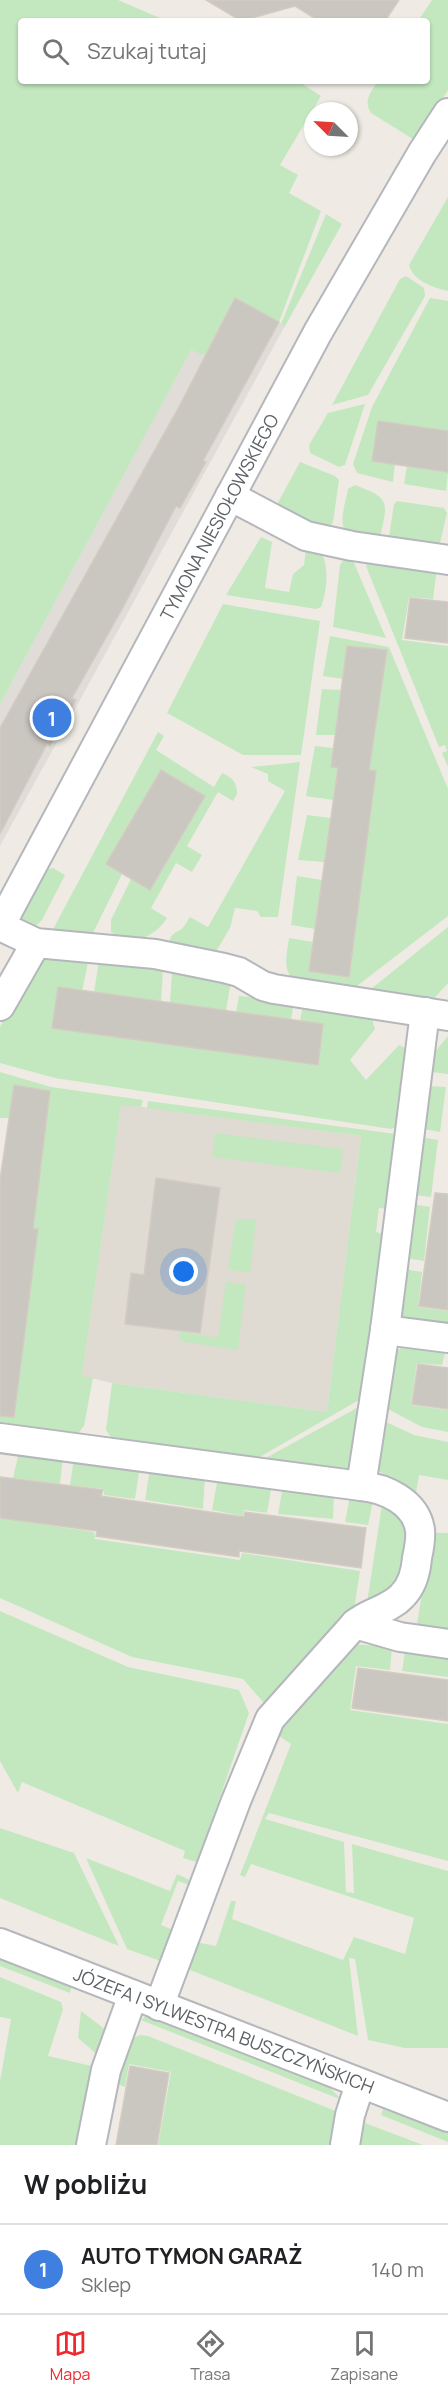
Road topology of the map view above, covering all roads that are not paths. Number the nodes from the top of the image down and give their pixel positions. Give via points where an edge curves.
1 (448, 114) edge
2 (230, 496) junction
3 (448, 560) edge
4 (0, 926) edge
5 (36, 943) junction
6 (0, 1006) edge
7 (437, 1014) edge
8 (385, 1329) junction
9 (448, 1338) edge
10 (0, 1438) edge
11 (361, 1486) junction
12 (355, 1624) junction
13 (448, 1644) edge
14 (0, 1943) edge
15 (133, 1995) junction
16 (159, 2006) junction
17 (360, 2084) junction
18 (448, 2117) edge
19 (92, 2145) edge
20 (345, 2145) edge

1 - 2 street, TYMONA NIESIOŁOWSKIEGO via 354,269
2 - 3 street via 306,536
2 - 4 street, TYMONA NIESIOŁOWSKIEGO
4 - 5 street
5 - 6 street
5 - 7 street via 155,954 239,972 274,989
7 - 8 street
8 - 9 street
8 - 11 street
10 - 11 street
11 - 12 street via 378,1488 404,1504 420,1529 420,1540 412,1580 404,1594
12 - 13 street via 400,1637
12 - 16 street via 270,1719
14 - 15 street, JÓZEFA I SYLWESTRA BUSZCZYŃSKICH
15 - 16 street, JÓZEFA I SYLWESTRA BUSZCZYŃSKICH
15 - 19 street via 106,2070
16 - 17 street, JÓZEFA I SYLWESTRA BUSZCZYŃSKICH
17 - 18 street, JÓZEFA I SYLWESTRA BUSZCZYŃSKICH
17 - 20 street

